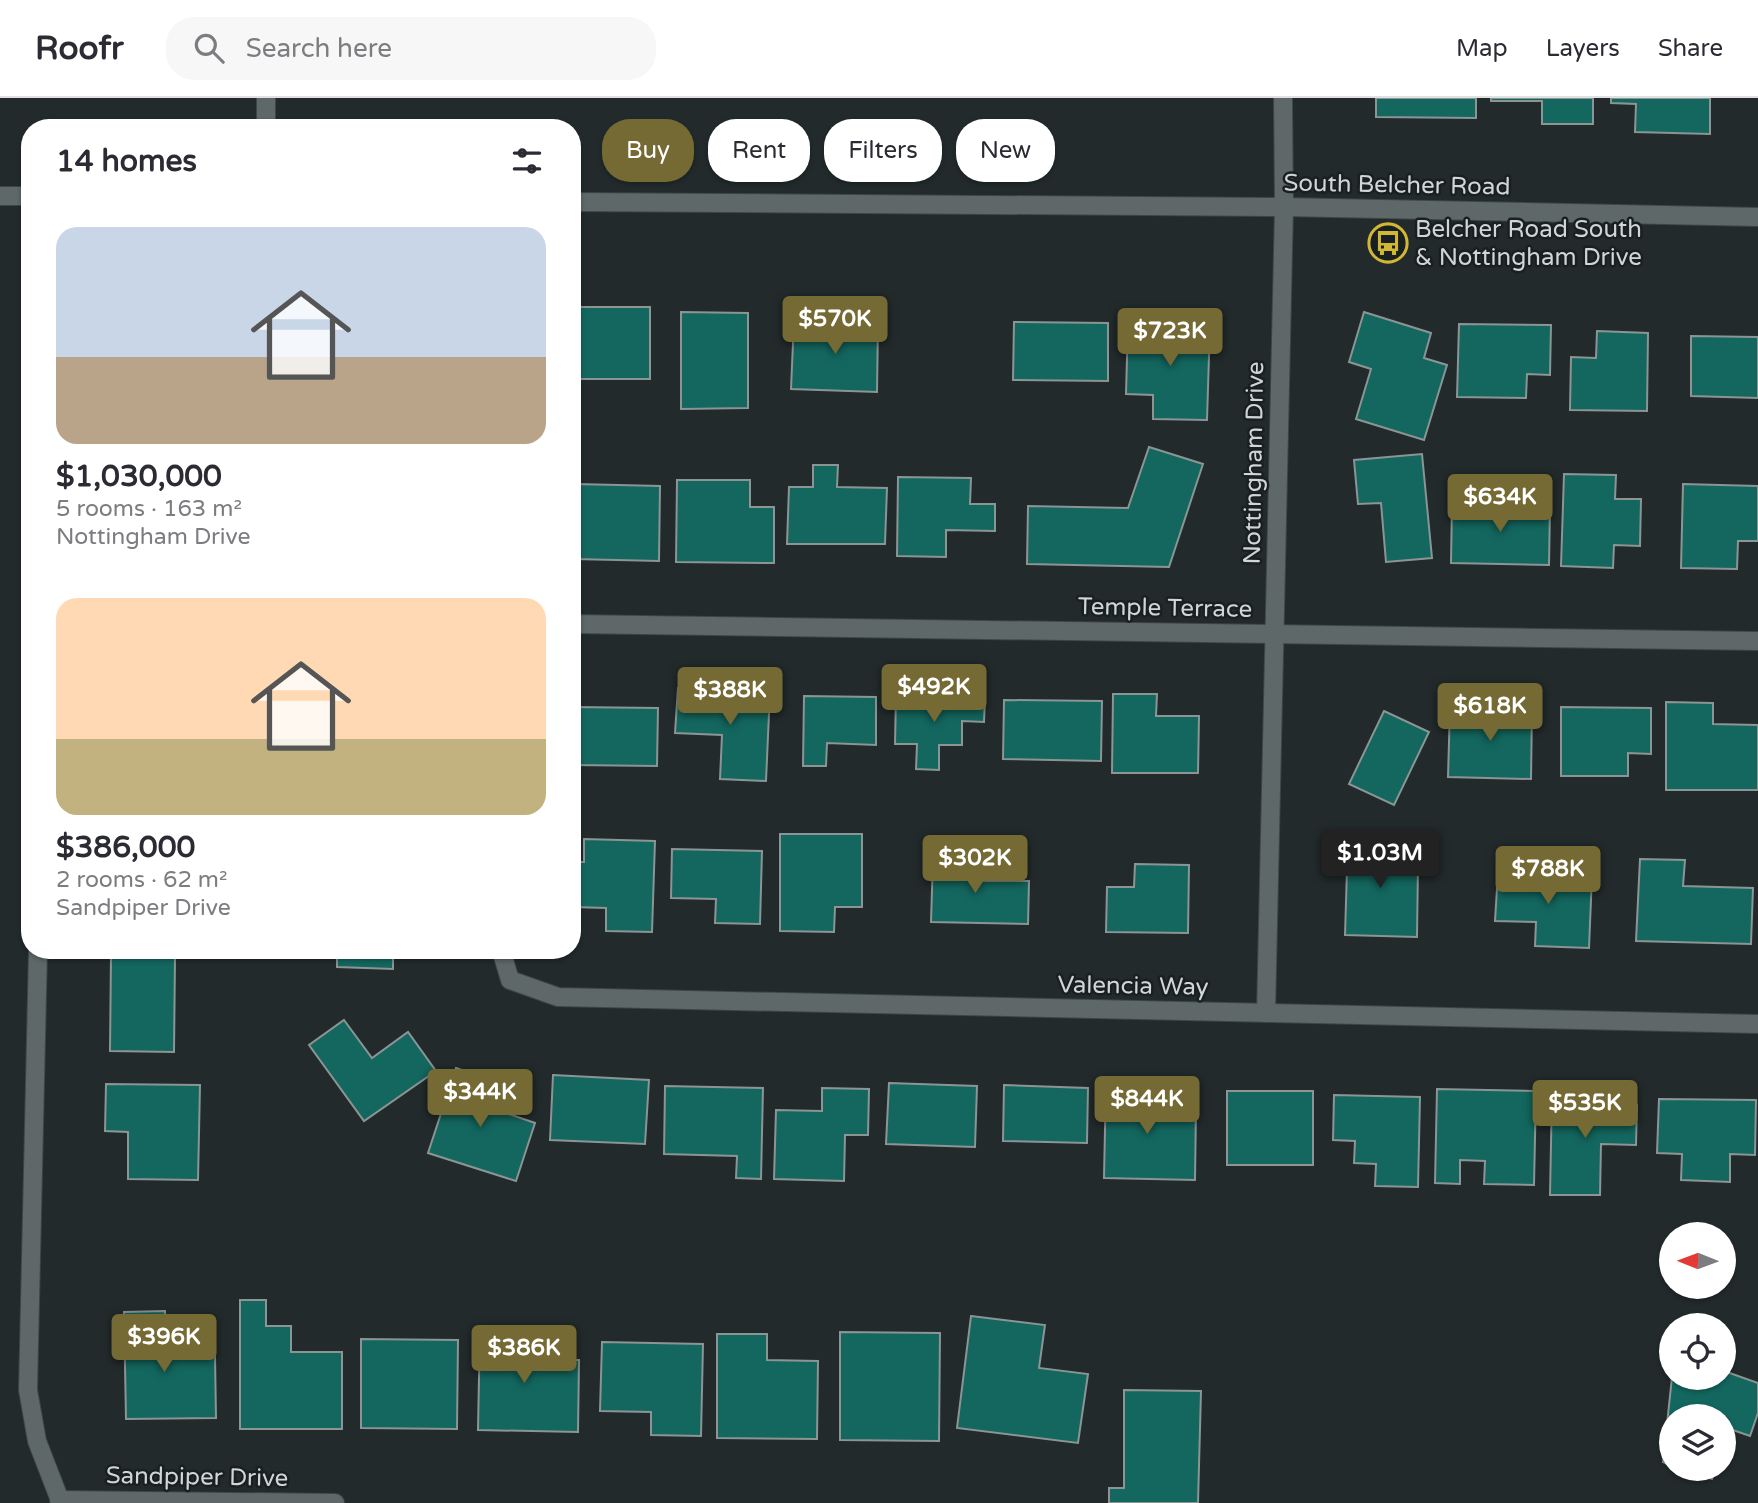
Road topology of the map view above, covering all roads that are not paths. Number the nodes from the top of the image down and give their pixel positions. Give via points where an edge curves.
1 (266, 98) edge
2 (1283, 98) edge
3 (266, 119) edge
4 (0, 196) edge
5 (21, 196) edge
6 (581, 202) edge
7 (1284, 207) junction
8 (1758, 217) edge
9 (581, 624) edge
10 (1275, 634) junction
11 (1758, 641) edge
12 (38, 959) edge
13 (504, 959) edge
14 (1266, 1013) junction
15 (1758, 1024) edge
16 (60, 1501) edge
17 (335, 1503) edge

1 - 3 street
2 - 7 street, Nottingham Drive
4 - 5 street
6 - 7 street, South Belcher Road
7 - 8 street, South Belcher Road
7 - 10 street, Nottingham Drive
9 - 10 street, Temple Terrace
10 - 11 street, Temple Terrace
10 - 14 street, Nottingham Drive
12 - 16 street via 28,1390 37,1441
13 - 14 street, Valencia Way via 510,980 558,997
14 - 15 street, Valencia Way
16 - 17 street, Sandpiper Drive

